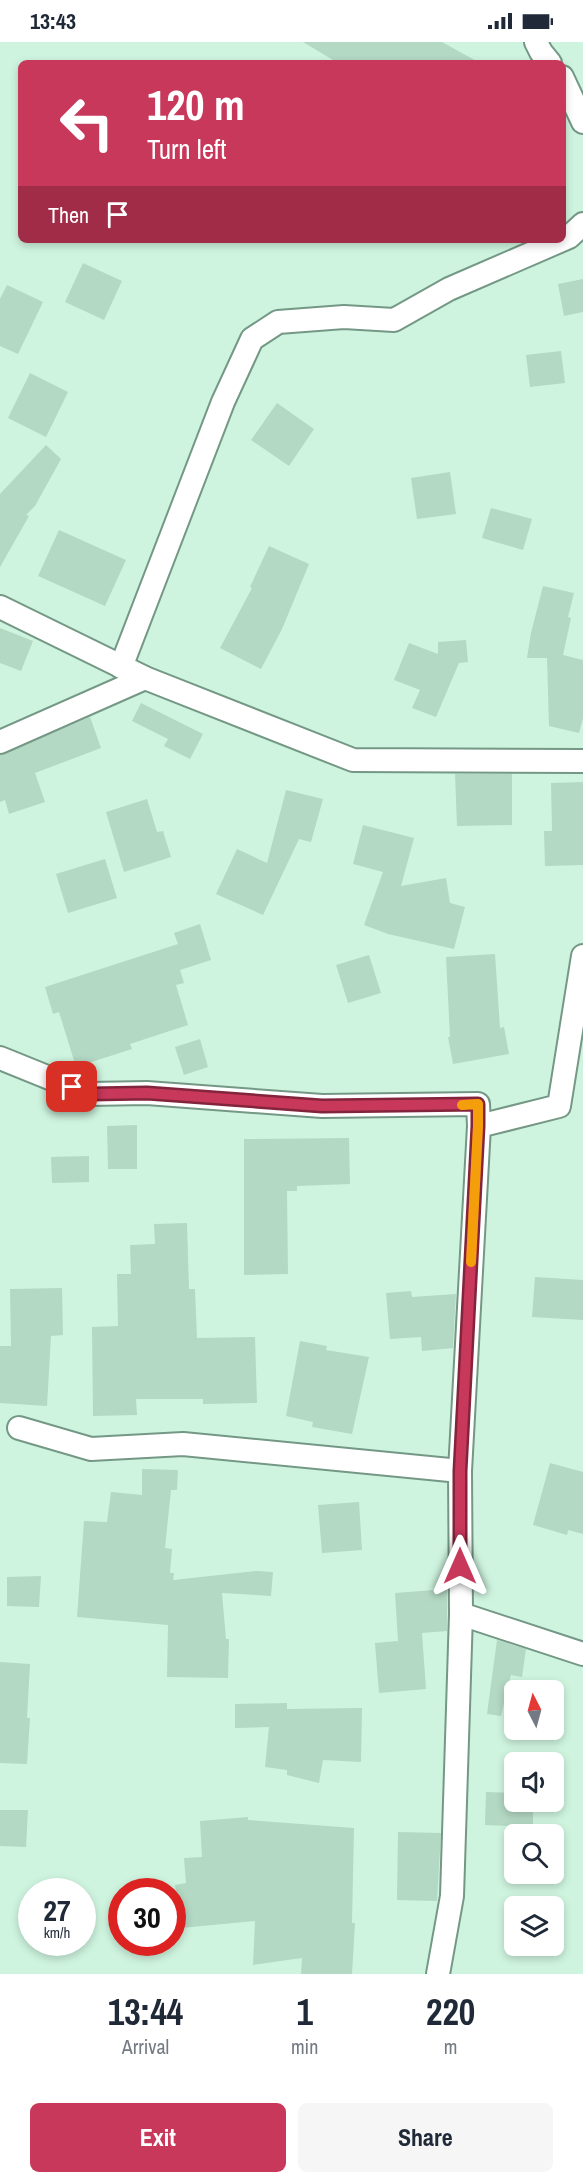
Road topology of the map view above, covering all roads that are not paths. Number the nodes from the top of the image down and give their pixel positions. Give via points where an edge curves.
1 (536, 42) edge
2 (547, 60) edge
3 (566, 86) edge
4 (583, 122) edge
5 (583, 224) edge
6 (566, 238) edge
7 (555, 243) edge
8 (0, 607) edge
9 (121, 667) junction
10 (145, 678) junction
11 (0, 742) edge
12 (583, 761) edge
13 (583, 956) edge
14 (0, 1058) edge
15 (478, 1126) junction
16 (20, 1428) dead end
17 (460, 1471) junction
18 (460, 1614) junction
19 (583, 1654) edge
20 (438, 1974) edge

1 - 2 street
3 - 4 street
5 - 6 street
7 - 9 street via 449,289 394,320 278,322 252,339 223,402
8 - 9 street
9 - 10 street
10 - 11 street
10 - 12 street via 353,760
13 - 15 street via 559,1106
14 - 15 street via 90,1094 147,1093 322,1106 478,1104
15 - 17 street
16 - 17 street via 91,1449 183,1444
17 - 18 street
18 - 19 street
18 - 20 street via 452,1896

